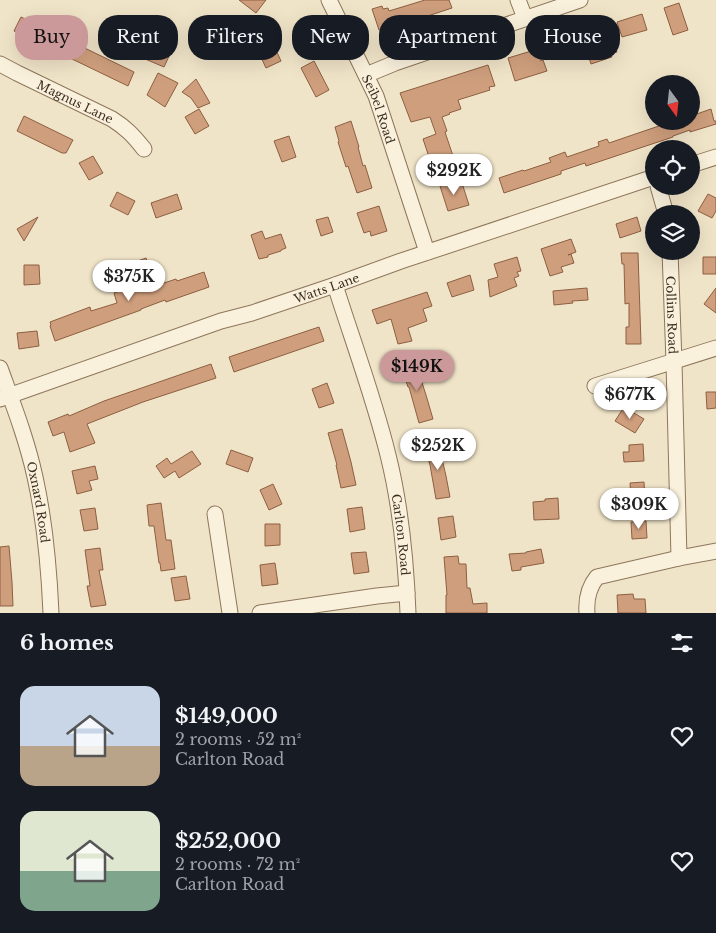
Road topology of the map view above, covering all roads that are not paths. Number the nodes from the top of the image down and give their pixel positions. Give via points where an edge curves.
1 (329, 0) edge
2 (518, 0) edge
3 (580, 0) edge
4 (534, 15) edge
5 (525, 18) joint
6 (0, 64) edge
7 (366, 75) junction
8 (144, 149) dead end
9 (716, 156) edge
10 (700, 162) edge
11 (645, 180) edge
12 (427, 252) junction
13 (670, 260) edge
14 (335, 285) junction
15 (716, 348) edge
16 (674, 362) junction
17 (0, 368) edge
18 (595, 386) dead end
19 (5, 397) edge
20 (215, 514) dead end
21 (716, 551) edge
22 (679, 558) junction
23 (407, 593) junction
24 (51, 613) edge
25 (230, 613) edge
26 (260, 613) edge
27 (408, 613) edge
28 (587, 613) edge

1 - 7 street, Seibel Road
2 - 5 street
3 - 4 street
5 - 7 street
6 - 8 street, Magnus Lane via 112,119 131,132
7 - 12 street, Seibel Road via 376,96
9 - 10 street
11 - 12 street, Watts Lane
12 - 14 street, Watts Lane
13 - 16 street, Collins Road
14 - 19 street, Watts Lane via 221,321
14 - 23 street, Carlton Road via 388,455 404,546
15 - 16 street
16 - 18 street
16 - 22 street, Collins Road
17 - 19 street, Oxnard Road
19 - 24 street, Oxnard Road via 19,421 36,485 46,542
20 - 25 street
21 - 22 street
22 - 28 street via 597,577 586,600
23 - 26 street
23 - 27 street, Carlton Road

